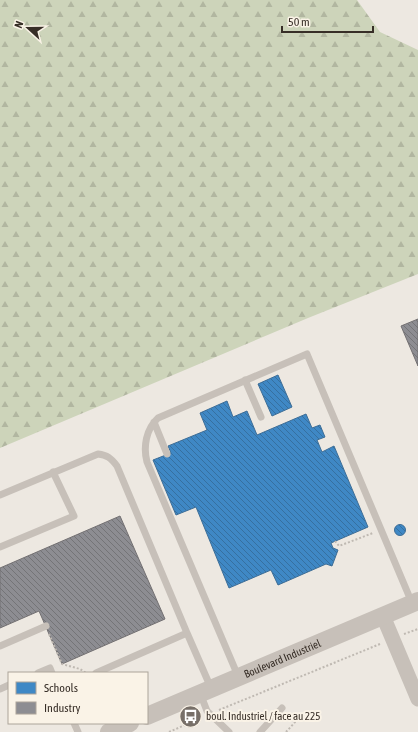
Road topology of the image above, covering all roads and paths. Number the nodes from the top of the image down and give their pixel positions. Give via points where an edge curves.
1 (245, 380) junction
2 (261, 417) dead end
3 (154, 422) junction
4 (167, 454) dead end
5 (54, 472) junction
6 (0, 495) edge
7 (381, 529) junction
8 (335, 541) dead end
9 (0, 547) edge
10 (415, 602) edge
11 (383, 616) junction
12 (46, 626) joint
13 (418, 629) edge
14 (187, 633) junction
15 (404, 634) dead end
16 (380, 644) dead end
17 (0, 646) edge
18 (40, 672) edge
19 (52, 672) edge
20 (84, 672) edge
21 (98, 672) edge
22 (238, 677) junction
23 (206, 691) junction
24 (418, 699) edge
25 (282, 708) dead end
26 (220, 710) dead end
27 (148, 716) edge
28 (202, 718) dead end
29 (298, 720) dead end
30 (128, 724) edge
31 (109, 732) edge
32 (169, 732) edge
33 (229, 732) edge
34 (260, 732) edge
35 (286, 732) edge

1 - 2 lane
1 - 3 lane via 163,415
1 - 7 lane via 307,354
3 - 4 lane
3 - 22 lane via 145,448 147,462
5 - 6 lane
5 - 9 lane via 74,516
5 - 14 lane via 98,454 106,455 117,466
7 - 8 path via 339,546
7 - 10 lane
10 - 11 street, Boulevard Industriel
11 - 22 street, Boulevard Industriel
11 - 24 street
12 - 17 lane
12 - 20 path via 62,664
13 - 15 path
14 - 21 lane
14 - 23 lane
16 - 26 path
18 - 19 lane via 50,668
22 - 23 street, Boulevard Industriel
23 - 27 street, Boulevard Industriel
23 - 33 lane via 207,711
25 - 34 lane
28 - 32 path
29 - 35 path
30 - 31 street

